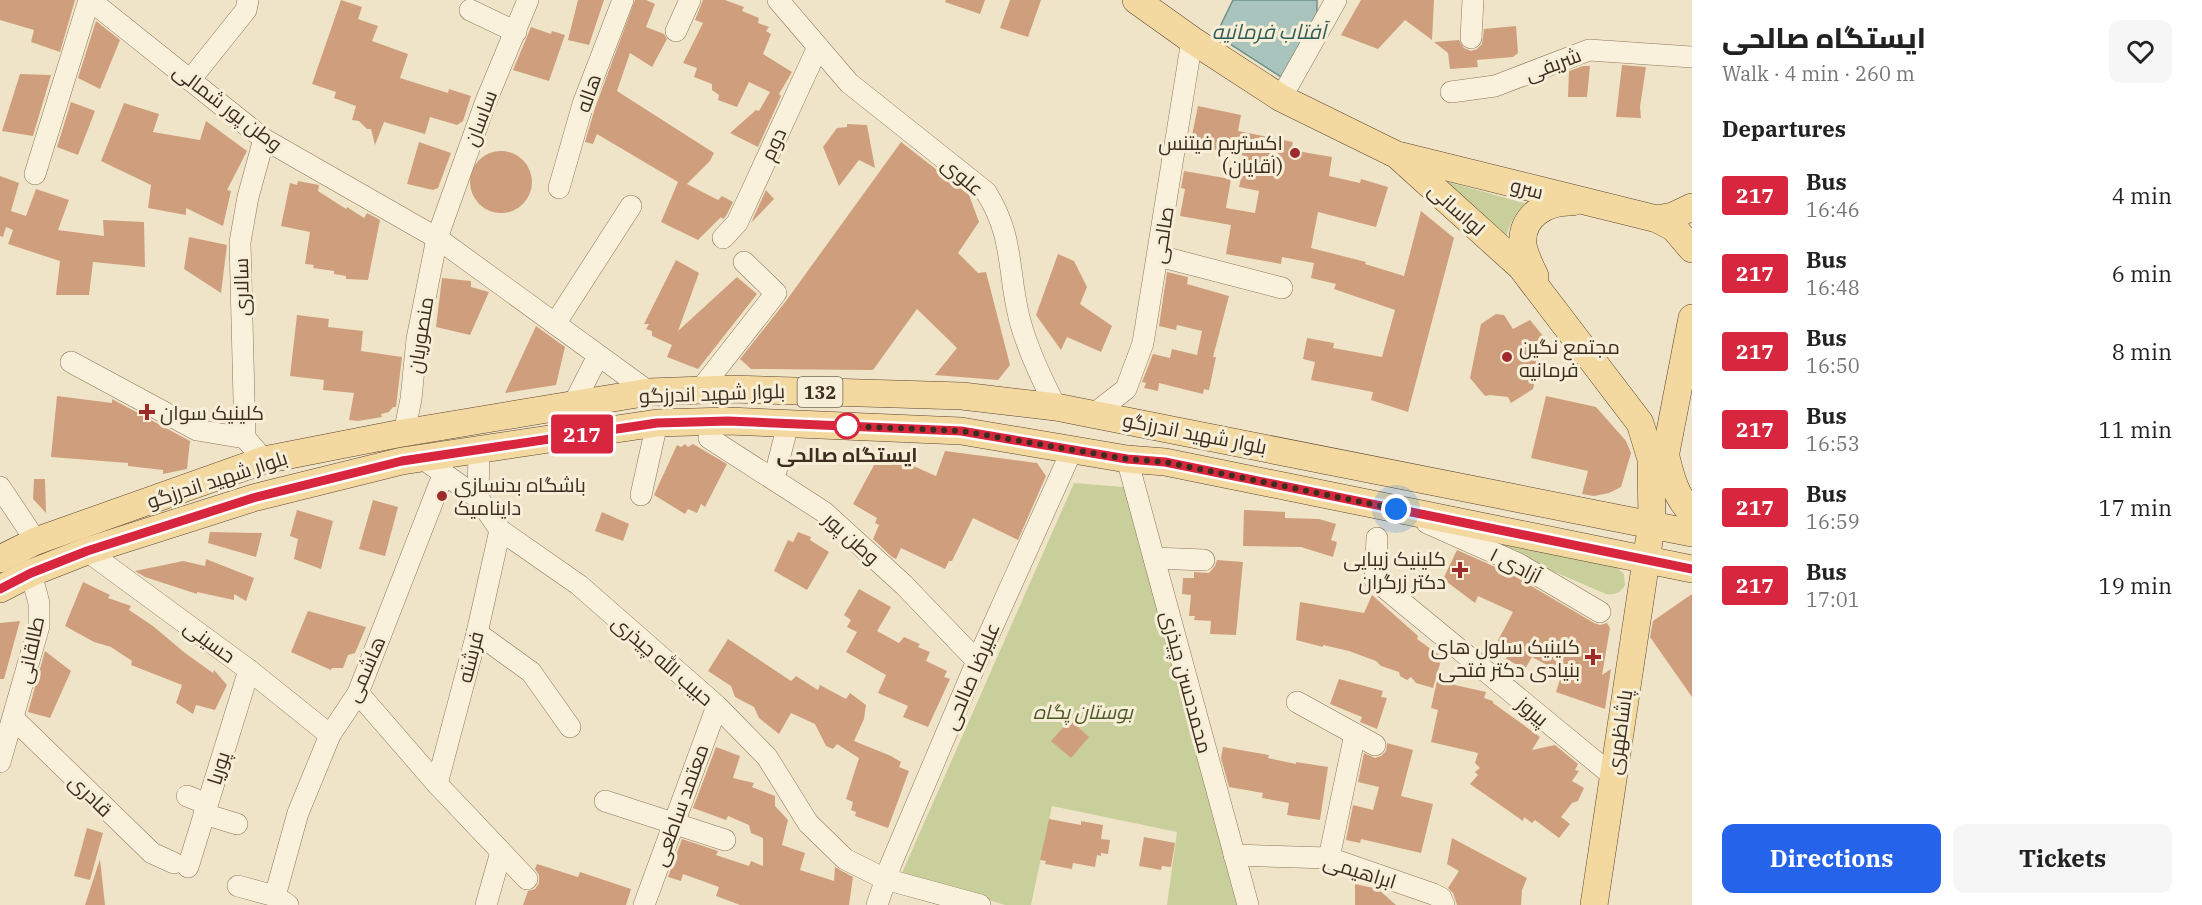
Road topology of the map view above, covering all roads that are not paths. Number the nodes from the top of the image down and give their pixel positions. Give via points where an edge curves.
1 (90, 0) edge
2 (248, 0) edge
3 (528, 0) edge
4 (623, 0) edge
5 (690, 0) edge
6 (778, 0) edge
7 (1136, 0) edge
8 (1336, 0) edge
9 (1473, 0) edge
10 (470, 10) dead end
11 (676, 31) dead end
12 (516, 32) junction
13 (1471, 38) dead end
14 (1192, 40) junction
15 (818, 47) junction
16 (1692, 57) edge
17 (190, 80) junction
18 (1451, 92) dead end
19 (1281, 98) junction
20 (264, 139) junction
21 (1398, 155) junction
22 (35, 174) dead end
23 (559, 188) dead end
24 (1594, 205) junction
25 (631, 206) dead end
26 (1692, 207) edge
27 (1657, 219) junction
28 (437, 238) junction
29 (723, 238) dead end
30 (1692, 249) edge
31 (1159, 256) junction
32 (744, 262) dead end
33 (1282, 288) dead end
34 (1692, 318) edge
35 (555, 324) junction
36 (1572, 333) junction
37 (598, 356) junction
38 (71, 362) dead end
39 (1686, 381) edge
40 (700, 390) junction
41 (649, 392) junction
42 (573, 405) junction
43 (1056, 407) junction
44 (1675, 408) junction
45 (1095, 413) junction
46 (657, 423) junction
47 (1640, 423) junction
48 (789, 424) junction
49 (404, 433) junction
50 (245, 438) junction
51 (710, 438) dead end
52 (479, 450) junction
53 (1072, 450) junction
54 (1284, 451) junction
55 (1666, 455) junction
56 (422, 458) junction
57 (1127, 459) junction
58 (254, 463) junction
59 (443, 475) junction
60 (774, 479) junction
61 (1277, 484) junction
62 (0, 487) edge
63 (641, 495) dead end
64 (253, 498) junction
65 (478, 498) junction
66 (1396, 509) junction
67 (1692, 513) edge
68 (1652, 524) junction
69 (500, 530) junction
70 (1692, 533) edge
71 (1377, 538) dead end
72 (36, 541) junction
73 (87, 551) junction
74 (0, 558) edge
75 (1154, 558) junction
76 (1645, 558) junction
77 (1204, 560) dead end
78 (1692, 569) edge
79 (31, 573) junction
80 (0, 589) edge
81 (1600, 612) dead end
82 (477, 633) junction
83 (977, 661) junction
84 (249, 670) junction
85 (358, 693) junction
86 (1298, 702) dead end
87 (717, 706) junction
88 (14, 719) junction
89 (570, 727) dead end
90 (1355, 734) junction
91 (330, 735) junction
92 (1375, 745) dead end
93 (0, 762) edge
94 (1613, 776) junction
95 (437, 784) junction
96 (187, 796) dead end
97 (605, 801) dead end
98 (206, 809) junction
99 (673, 823) junction
100 (237, 824) dead end
101 (725, 840) dead end
102 (501, 852) junction
103 (1234, 855) junction
104 (1329, 858) junction
105 (181, 865) joint
106 (527, 879) dead end
107 (885, 879) junction
108 (238, 886) dead end
109 (281, 900) edge
110 (486, 905) edge
111 (645, 905) edge
112 (877, 905) edge
113 (980, 905) edge
114 (1248, 905) edge
115 (1444, 905) edge
116 (1594, 905) edge

1 - 17 street, وطن پور شمالی
1 - 22 street
2 - 17 street via 246,10
3 - 12 street, ساسان
4 - 23 street, هاله via 583,105
5 - 11 street
6 - 15 street, علوی
7 - 14 main road, لواسانی
8 - 19 street
9 - 13 street
10 - 12 street
12 - 28 street, ساسان via 486,101
14 - 19 main road, لواسانی
14 - 31 street, صالحی
15 - 29 street, دوم via 736,223
15 - 43 street, علوی via 849,83 986,192 1008,240 1020,321 1041,379
16 - 18 street, شریفی via 1589,50 1495,86
17 - 20 street, وطن پور شمالی
19 - 21 main road, لواسانی
20 - 28 street, وطن پور شمالی
20 - 50 street, سالاری via 240,242
21 - 24 main road, سرو
21 - 36 main road, لواسانی via 1521,267
24 - 27 main road, سرو
24 - 36 main road via 1567,202 1544,207 1528,221 1524,231 1529,264
25 - 35 street
26 - 27 main road
27 - 30 main road via 1674,228
28 - 35 street
28 - 49 street, منصوریان
31 - 33 street
31 - 45 street, صالحی via 1143,343 1126,389
32 - 40 street via 776,293
34 - 39 main road
35 - 37 street
36 - 47 main road, لواسانی
37 - 41 street
37 - 42 street
38 - 50 street via 197,430
39 - 44 main road
40 - 41 main road, بلوار شهید اندرزگو / 132
40 - 43 main road, بلوار شهید اندرزگو / 132 via 962,396
41 - 42 main road, بلوار شهید اندرزگو / 132
42 - 49 main road, بلوار شهید اندرزگو / 132
43 - 45 main road, بلوار شهید اندرزگو / 132
44 - 47 main road via 1660,426
44 - 55 main road
45 - 54 main road, بلوار شهید اندرزگو / 132
46 - 48 main road, بلوار شهید اندرزگو / 132
46 - 52 main road, بلوار شهید اندرزگو / 132
46 - 63 street
47 - 68 main road, لواسانی via 1651,459
48 - 53 main road, بلوار شهید اندرزگو / 132 via 961,431
48 - 60 street
49 - 58 main road, بلوار شهید اندرزگو / 132
50 - 58 street
51 - 60 street, وطن پور
52 - 56 main road, بلوار شهید اندرزگو / 132
52 - 65 street
53 - 57 main road, بلوار شهید اندرزگو / 132
53 - 83 street, علیرضا صالحی
54 - 61 main road via 1294,460 1296,470 1290,480
54 - 68 main road, بلوار شهید اندرزگو / 132
55 - 67 main road via 1673,486
55 - 68 main road
56 - 59 street, حبیب الله چیذری
56 - 64 main road, بلوار شهید اندرزگو / 132
57 - 61 main road, بلوار شهید اندرزگو / 132 via 1165,462
57 - 75 street, محمدحسن چیذری
58 - 64 main road via 239,484
58 - 72 main road, بلوار شهید اندرزگو / 132
59 - 65 street, حبیب الله چیذری
59 - 85 street, هاشمی
60 - 83 street, وطن پور via 824,512 904,585
61 - 66 main road, بلوار شهید اندرزگو / 132
62 - 72 street
64 - 73 main road, بلوار شهید اندرزگو / 132
65 - 69 street, حبیب الله چیذری
66 - 76 main road, بلوار شهید اندرزگو / 132
66 - 81 street, آزادی ۱ via 1517,562
68 - 70 main road, بلوار شهید اندرزگو
68 - 76 main road, پاشاظهری
69 - 82 street, فرشته
69 - 87 street, حبیب الله چیذری via 579,585
71 - 94 street, پیروز via 1375,580
72 - 74 main road, بلوار شهید اندرزگو / 132
73 - 79 main road, بلوار شهید اندرزگو / 132
73 - 84 street, حسینی
75 - 77 street
75 - 103 street, محمدحسن چیذری
76 - 78 main road, بلوار شهید اندرزگو
76 - 94 main road, پاشاظهری
79 - 80 main road, بلوار شهید اندرزگو / 132
79 - 88 street, طالقانی via 39,603 39,626
82 - 89 street via 531,672
82 - 95 street, فرشته
83 - 107 street, علیرضا صالحی
84 - 91 street, حسینی
84 - 98 street, پوریا
85 - 91 street, هاشمی
85 - 95 street
86 - 90 street
87 - 99 street, معتمد ساطعی
87 - 107 street, حبیب الله چیذری via 766,757 808,823 845,859
88 - 93 street, طالقانی
88 - 105 street, قادری via 152,853
90 - 92 street
90 - 104 street
91 - 109 street, هاشمی via 298,813
94 - 116 main road, پاشاظهری
95 - 102 street
96 - 98 street
97 - 99 street
98 - 100 street
98 - 105 street, پوریا
99 - 101 street
99 - 111 street, معتمد ساطعی
102 - 106 street
102 - 110 street
103 - 104 street, ابراهیمی
103 - 114 street, محمدحسن چیذری
104 - 115 street, ابراهیمی via 1433,894
107 - 112 street, علیرضا صالحی
107 - 113 street, حبیب الله چیذری
108 - 109 street

